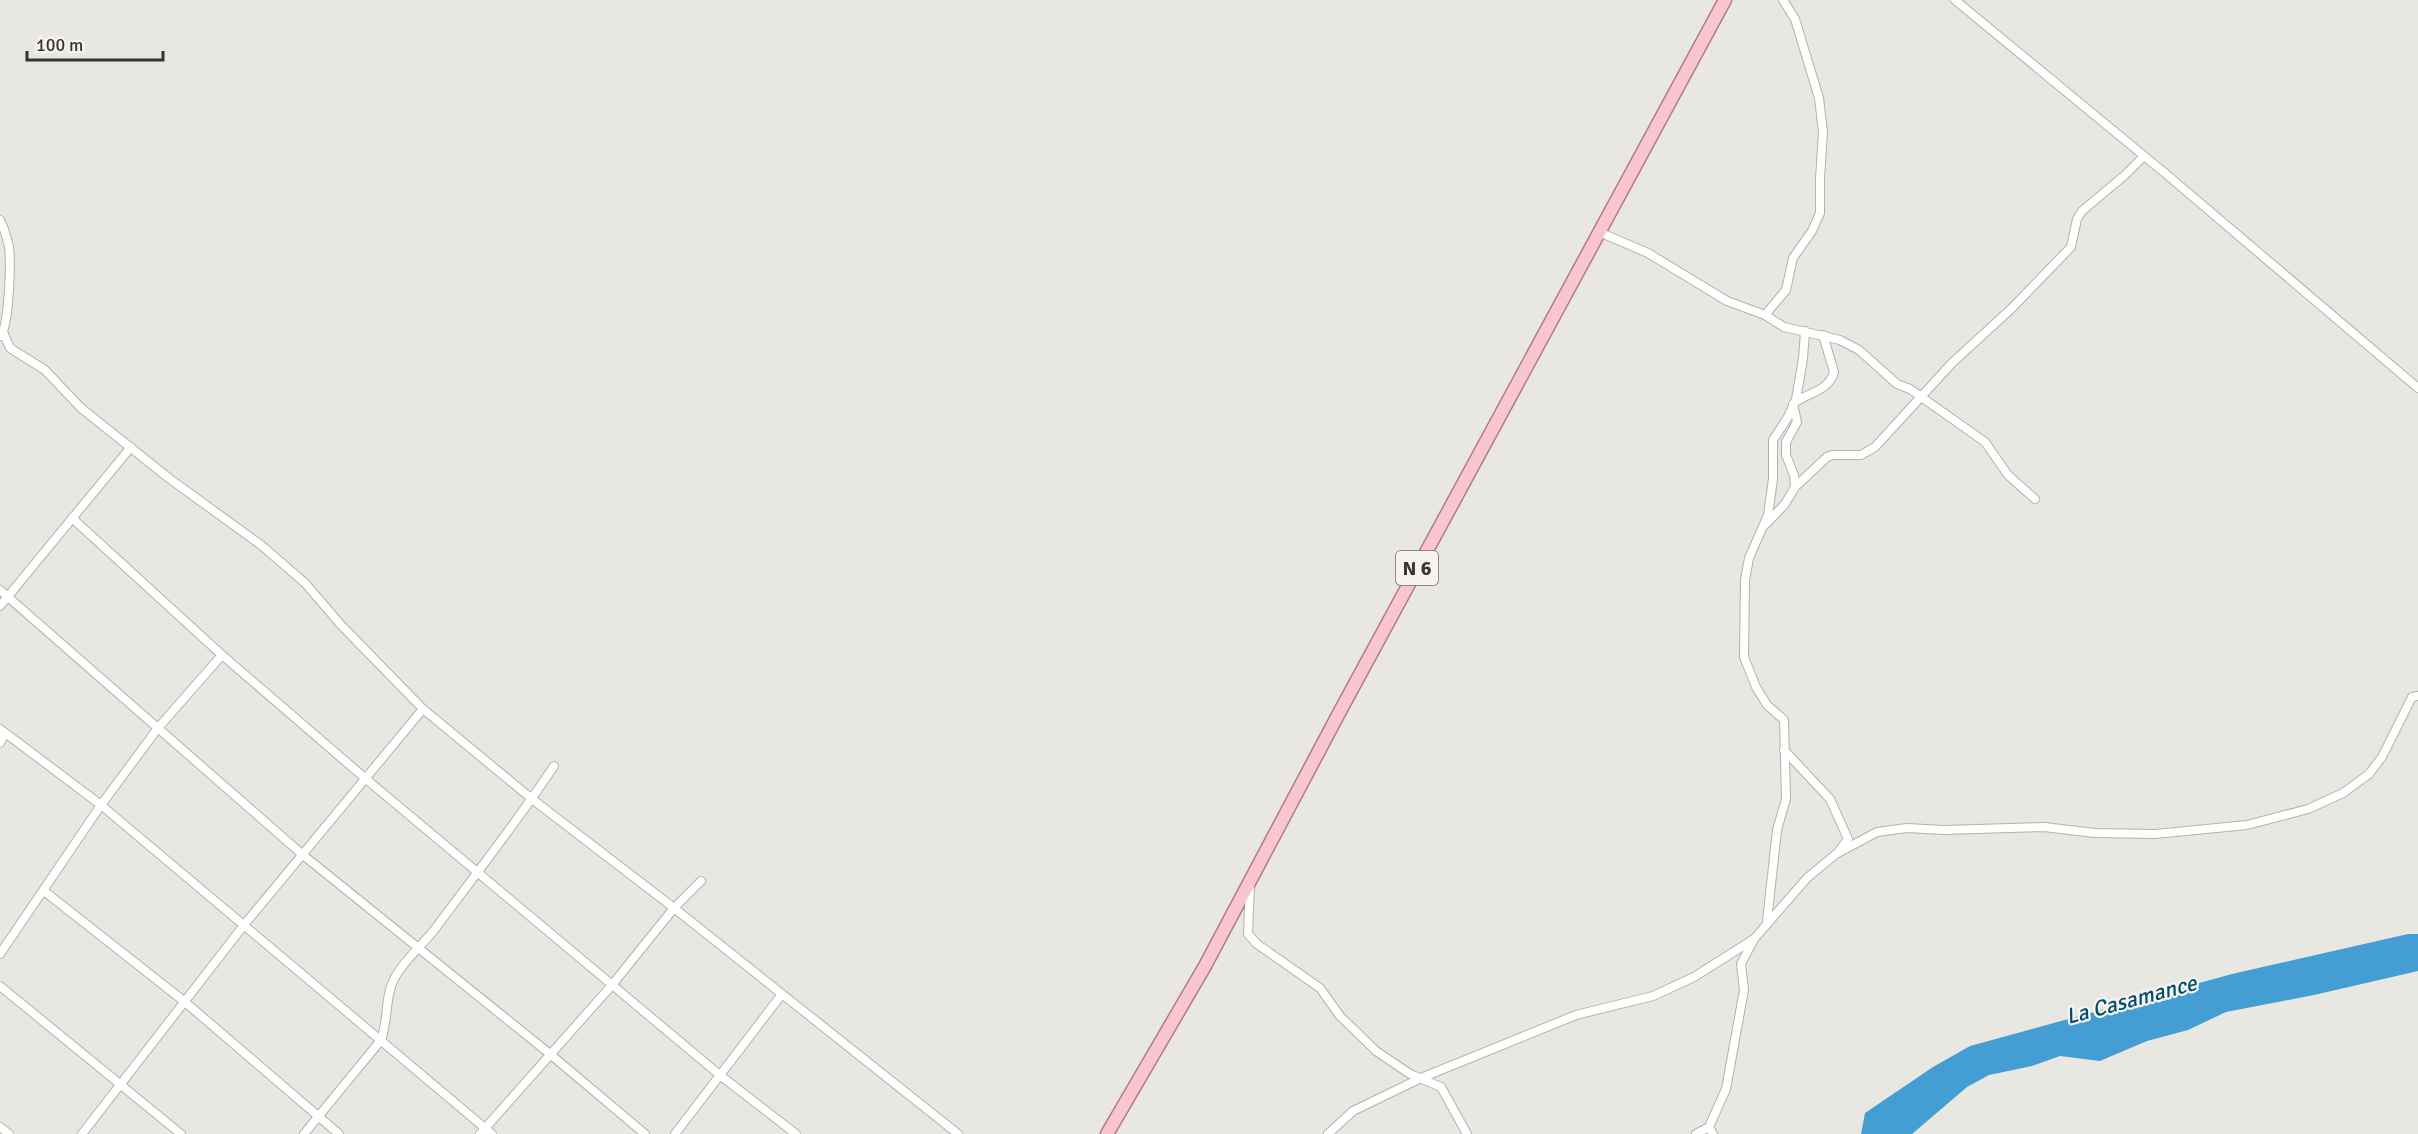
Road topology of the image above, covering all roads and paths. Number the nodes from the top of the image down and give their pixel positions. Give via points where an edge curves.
1 (1725, 0) edge
2 (1783, 0) edge
3 (1955, 0) edge
4 (2143, 157) junction
5 (0, 220) edge
6 (1599, 232) junction
7 (0, 280) edge
8 (8, 288) junction
9 (1765, 315) junction
10 (1805, 332) junction
11 (2, 335) edge
12 (1823, 335) junction
13 (2418, 388) edge
14 (1920, 396) junction
15 (1793, 404) junction
16 (131, 447) junction
17 (1795, 487) junction
18 (2036, 499) dead end
19 (72, 518) junction
20 (1760, 530) junction
21 (0, 590) edge
22 (8, 596) junction
23 (0, 606) edge
24 (222, 655) junction
25 (2418, 696) edge
26 (423, 709) junction
27 (158, 728) junction
28 (2, 731) edge
29 (0, 743) edge
30 (1784, 750) junction
31 (554, 766) dead end
32 (366, 779) junction
33 (532, 799) junction
34 (101, 805) junction
35 (1836, 854) junction
36 (303, 855) junction
37 (478, 871) junction
38 (701, 881) dead end
39 (1250, 881) junction
40 (44, 891) junction
41 (674, 908) junction
42 (1767, 922) junction
43 (244, 925) junction
44 (1754, 939) junction
45 (419, 949) junction
46 (0, 954) edge
47 (612, 985) junction
48 (0, 986) edge
49 (782, 994) junction
50 (185, 1002) junction
51 (381, 1040) junction
52 (550, 1054) junction
53 (721, 1076) junction
54 (1420, 1077) junction
55 (120, 1082) junction
56 (319, 1118) junction
57 (0, 1127) edge
58 (1711, 1131) edge
59 (486, 1132) edge
60 (9, 1134) edge
61 (82, 1134) edge
62 (181, 1134) edge
63 (304, 1134) edge
64 (339, 1134) edge
65 (645, 1134) edge
66 (675, 1134) edge
67 (796, 1134) edge
68 (958, 1134) edge
69 (1107, 1134) edge
70 (1328, 1134) edge
71 (1467, 1134) edge
72 (1696, 1134) edge

1 - 6 main road, N 6
2 - 9 street via 1796,19 1819,98 1823,132 1820,213 1793,258 1786,290
3 - 4 street
4 - 13 street
4 - 14 street via 2082,211 2071,247
5 - 8 street via 9,247
6 - 9 street via 1648,252 1727,301
6 - 39 main road, N 6
7 - 8 street
8 - 11 street
9 - 10 street via 1784,327
10 - 12 street
10 - 15 street
11 - 16 street via 10,348 45,370 81,408
12 - 14 street via 1859,350 1897,384
12 - 15 street via 1834,372 1832,378
14 - 17 street via 1875,447 1861,455 1832,455
14 - 18 street via 1985,442 2008,475
15 - 17 street via 1797,422 1785,442
15 - 20 street via 1773,440 1772,488 1768,515
16 - 19 street
16 - 26 street via 305,583
17 - 20 street
19 - 22 street
19 - 24 street
20 - 30 street via 1745,580 1744,657 1767,705 1784,720
21 - 22 street
22 - 23 street
22 - 27 street
24 - 27 street
24 - 32 street
25 - 35 street via 2412,697 2382,757 2369,774 2343,793 2308,808 2247,825 2154,834 2044,827 1907,828 1877,832
26 - 32 street
26 - 33 street
27 - 34 street
27 - 36 street
28 - 29 street
28 - 34 street
30 - 35 street via 1830,799 1848,839
30 - 42 street via 1786,799 1777,830
31 - 33 street
32 - 36 street
32 - 37 street
33 - 37 street
33 - 41 street
34 - 40 street
34 - 43 street
35 - 42 street via 1807,878
36 - 43 street
36 - 45 street
37 - 45 street
37 - 47 street
38 - 41 street
39 - 54 street via 1248,934 1320,988 1340,1016 1376,1051
39 - 69 main road, N 6
40 - 46 street
40 - 50 street
41 - 47 street
41 - 49 street
42 - 44 street
43 - 50 street
43 - 51 street
44 - 54 street via 1694,977 1653,996 1576,1015
44 - 58 street via 1741,964 1744,990 1726,1089
45 - 51 street via 396,975
45 - 52 street
47 - 52 street
47 - 53 street
48 - 55 street
49 - 53 street
49 - 68 street
50 - 55 street
50 - 56 street
51 - 56 street
51 - 59 street
52 - 59 street
52 - 65 street
53 - 66 street
53 - 67 street
54 - 70 street via 1353,1111
54 - 71 street via 1441,1087
55 - 61 street
55 - 62 street
56 - 63 street
56 - 64 street
57 - 60 street
58 - 72 street

